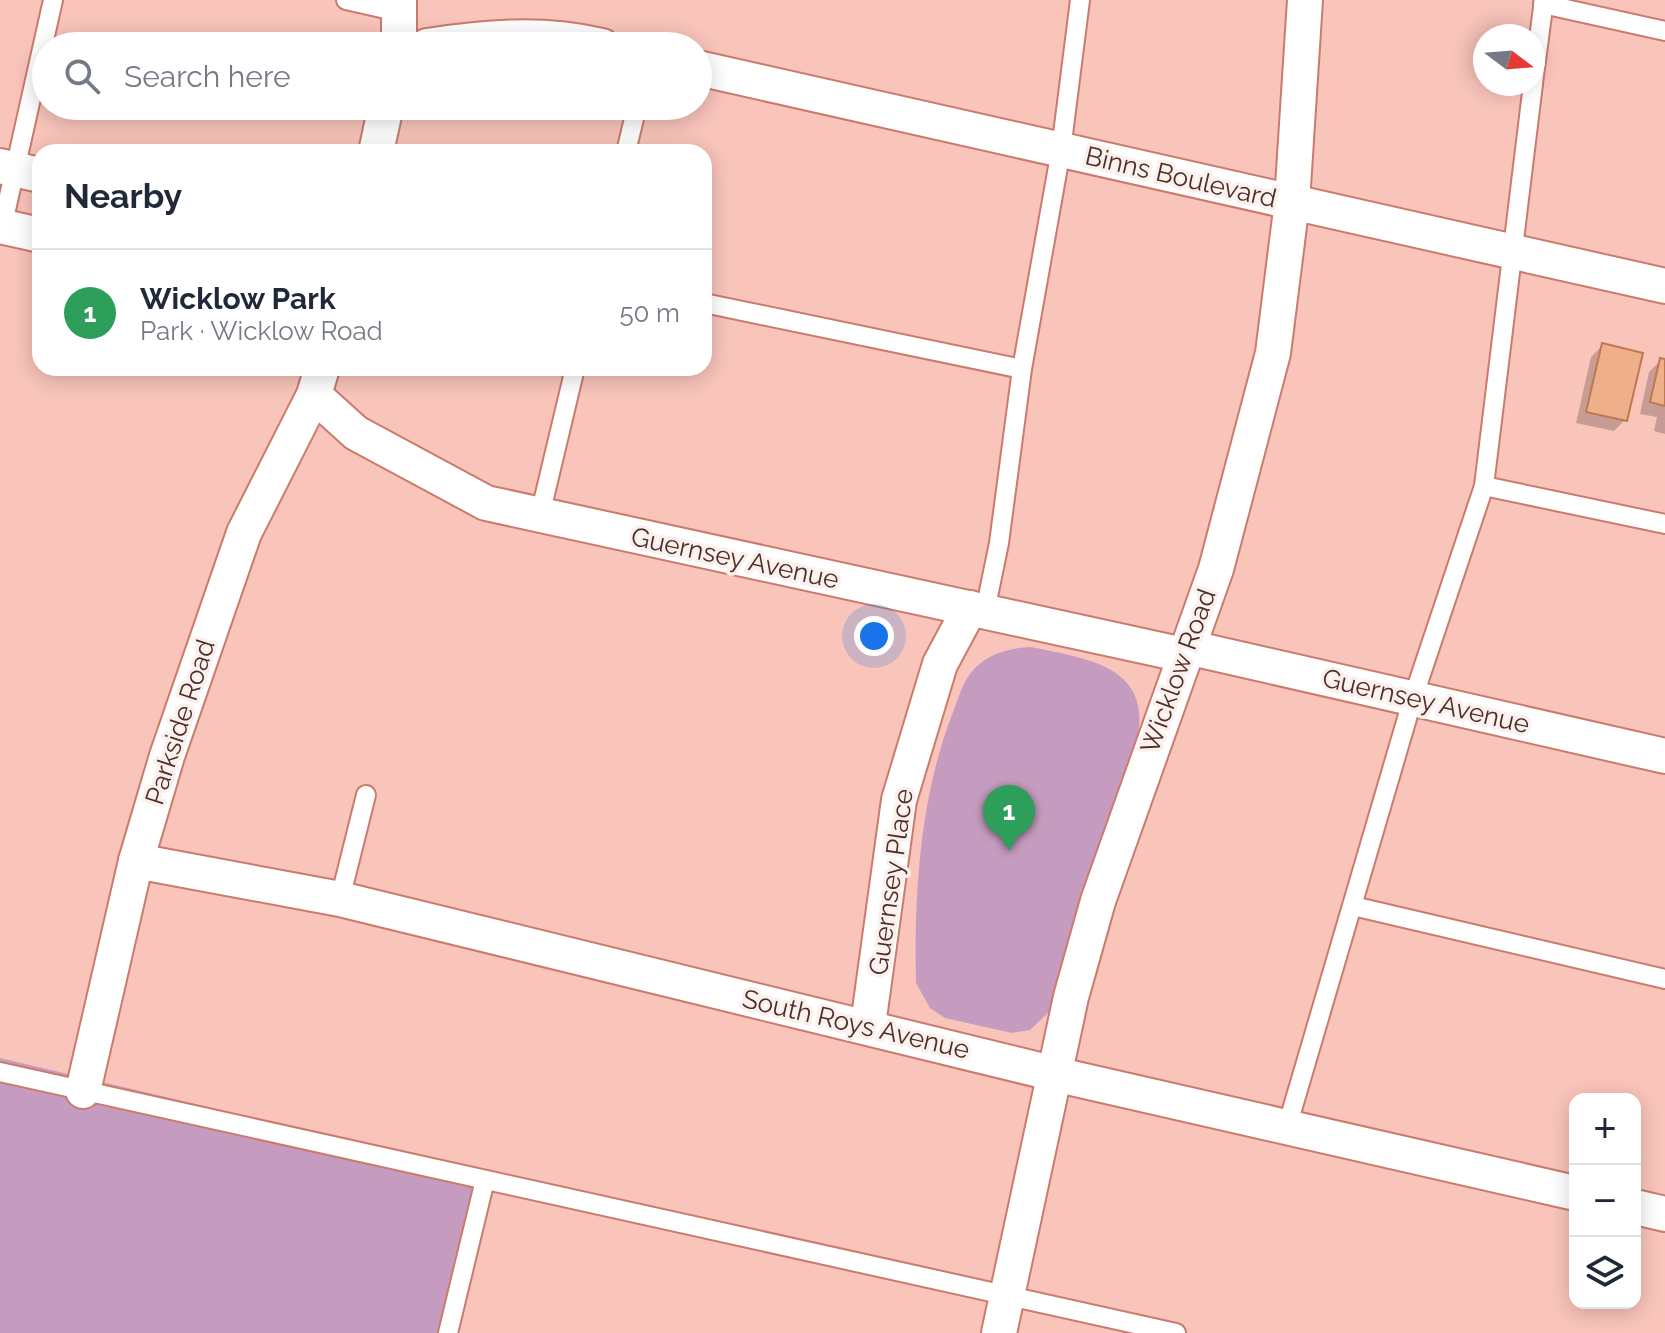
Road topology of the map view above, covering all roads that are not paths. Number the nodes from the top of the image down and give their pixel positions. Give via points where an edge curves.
1 (53, 0) edge
2 (346, 0) edge
3 (1080, 0) edge
4 (1305, 0) edge
5 (1544, 2) edge
6 (399, 6) edge
7 (1541, 24) edge
8 (1665, 31) edge
9 (46, 32) edge
10 (399, 32) edge
11 (712, 71) edge
12 (1531, 96) edge
13 (32, 102) edge
14 (383, 120) edge
15 (634, 120) edge
16 (378, 144) edge
17 (628, 144) edge
18 (1061, 150) junction
19 (18, 170) edge
20 (1292, 202) junction
21 (1, 231) edge
22 (32, 234) edge
23 (1511, 253) junction
24 (1665, 286) edge
25 (712, 305) edge
26 (1022, 369) junction
27 (573, 376) edge
28 (318, 381) edge
29 (1484, 486) junction
30 (540, 515) junction
31 (1665, 524) edge
32 (978, 609) junction
33 (1186, 651) junction
34 (1413, 698) junction
35 (1665, 756) edge
36 (366, 795) dead end
37 (136, 861) junction
38 (340, 899) junction
39 (1353, 906) junction
40 (1665, 979) edge
41 (868, 1025) junction
42 (0, 1072) edge
43 (1055, 1073) junction
44 (83, 1091) junction
45 (1287, 1127) junction
46 (485, 1180) junction
47 (1569, 1192) edge
48 (1641, 1208) edge
49 (1665, 1214) edge
50 (1007, 1295) junction
51 (448, 1333) edge
52 (999, 1333) edge
53 (1176, 1333) edge

1 - 9 lane
2 - 6 lane
3 - 18 lane
4 - 20 street, Wicklow Road
5 - 7 lane
5 - 8 lane
6 - 10 street
11 - 18 street, Binns Boulevard
12 - 23 lane
13 - 19 lane
14 - 16 street
15 - 17 lane
18 - 20 street, Binns Boulevard
18 - 26 lane
19 - 21 lane
20 - 23 street, Binns Boulevard
20 - 33 street, Wicklow Road via 1273,353 1216,569
21 - 22 street
23 - 24 street, Binns Boulevard
23 - 29 lane
25 - 26 lane
26 - 32 lane via 999,543
27 - 30 lane
28 - 30 street, Guernsey Avenue via 356,433 486,503
28 - 37 street, Parkside Road via 244,533
29 - 31 lane
29 - 34 lane
30 - 32 street, Guernsey Avenue
32 - 33 street, Guernsey Avenue
32 - 41 street, Guernsey Place via 940,664 899,800
33 - 34 street, Guernsey Avenue
33 - 43 street, Wicklow Road via 1098,901
34 - 35 street, Guernsey Avenue
34 - 39 lane
36 - 38 lane
37 - 38 street, South Roys Avenue
37 - 44 street, Parkside Road
38 - 41 street, South Roys Avenue
39 - 40 lane
39 - 45 lane
41 - 43 street, South Roys Avenue
42 - 44 lane
43 - 45 street, South Roys Avenue
43 - 50 street, Wicklow Road
44 - 46 lane
45 - 47 street, South Roys Avenue
46 - 50 lane
46 - 51 lane
48 - 49 street
50 - 52 street, Wicklow Road
50 - 53 lane

